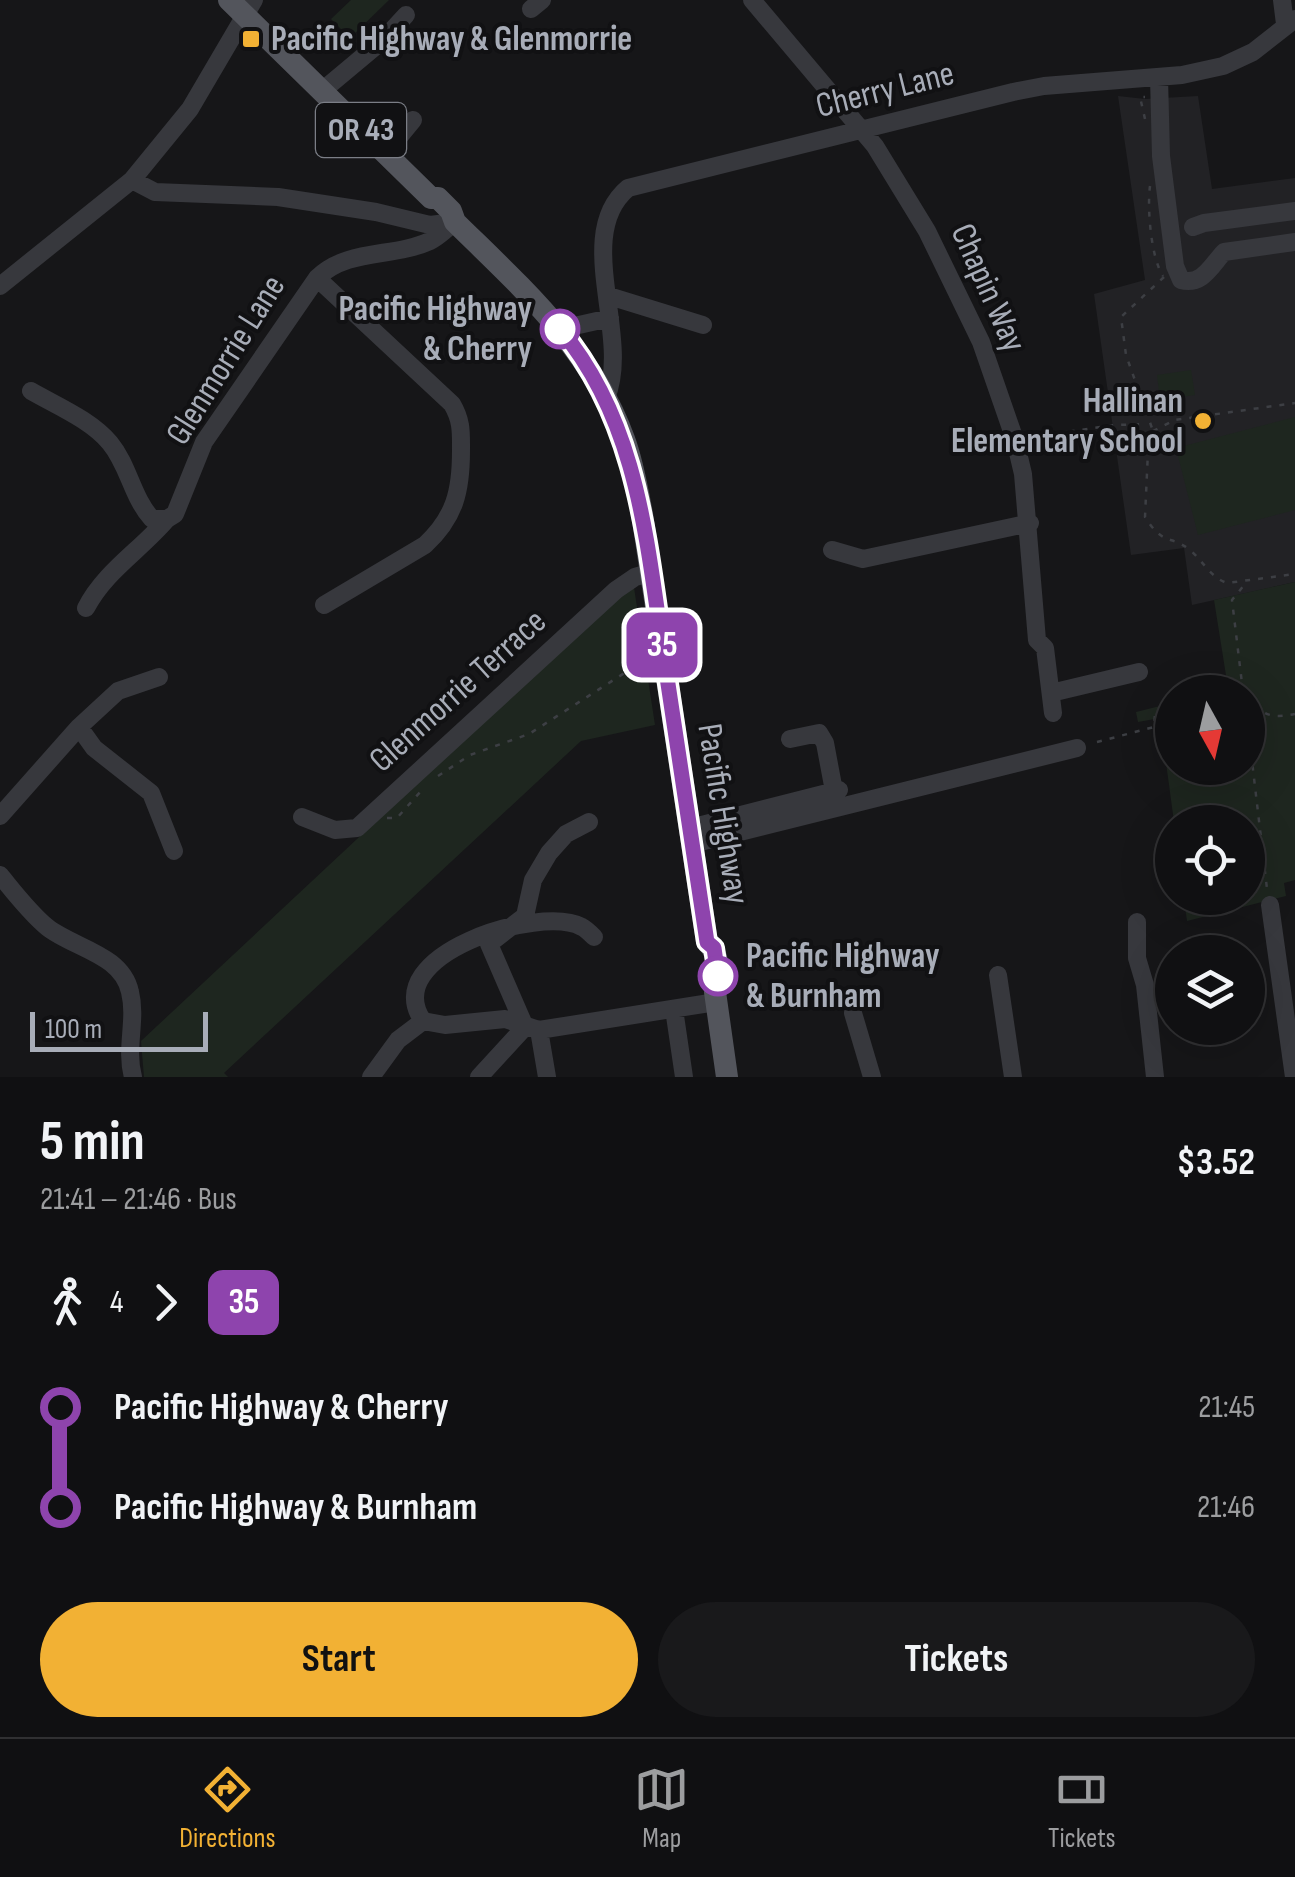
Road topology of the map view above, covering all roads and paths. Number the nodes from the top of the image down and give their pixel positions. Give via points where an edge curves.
1 (752, 0) edge
2 (1282, 0) edge
3 (243, 5) edge
4 (406, 16) dead end
5 (1290, 21) edge
6 (1159, 77) junction
7 (322, 91) junction
8 (413, 120) dead end
9 (862, 130) junction
10 (385, 154) junction
11 (132, 180) junction
12 (1168, 208) junction
13 (1295, 211) edge
14 (455, 222) junction
15 (1193, 227) junction
16 (1295, 242) edge
17 (1224, 252) junction
18 (318, 278) junction
19 (1171, 282) dead end
20 (0, 286) edge
21 (608, 296) junction
22 (610, 318) junction
23 (703, 325) dead end
24 (560, 329) junction
25 (31, 391) dead end
26 (606, 398) junction
27 (1295, 403) edge
28 (1148, 424) junction
29 (1152, 432) junction
30 (1015, 440) junction
31 (167, 519) junction
32 (1030, 523) junction
33 (832, 550) dead end
34 (652, 572) junction
35 (1295, 574) edge
36 (1246, 583) junction
37 (324, 605) dead end
38 (86, 608) dead end
39 (664, 656) junction
40 (1139, 672) dead end
41 (1242, 675) edge
42 (159, 677) dead end
43 (1051, 692) junction
44 (1053, 712) dead end
45 (1155, 714) edge
46 (1265, 714) edge
47 (1295, 714) edge
48 (79, 726) junction
49 (790, 738) dead end
50 (1097, 742) dead end
51 (1078, 748) dead end
52 (1255, 785) edge
53 (377, 809) junction
54 (0, 816) edge
55 (302, 816) dead end
56 (589, 822) dead end
57 (691, 836) junction
58 (174, 851) dead end
59 (0, 875) edge
60 (1270, 905) joint
61 (1137, 922) dead end
62 (512, 927) junction
63 (594, 937) dead end
64 (998, 976) dead end
65 (716, 997) junction
66 (674, 1008) junction
67 (854, 1013) dead end
68 (424, 1021) junction
69 (532, 1028) junction
70 (133, 1077) edge
71 (370, 1077) edge
72 (479, 1077) edge
73 (547, 1077) edge
74 (684, 1077) edge
75 (728, 1077) edge
76 (872, 1077) edge
77 (1012, 1077) edge
78 (1154, 1077) edge
79 (1294, 1077) edge

1 - 9 street, Chapin Way
2 - 5 street
3 - 7 main road, Pacific Highway / OR 43
3 - 11 street via 190,109
4 - 7 street
5 - 6 street, Cherry Lane via 1237,61
6 - 9 street, Cherry Lane via 1044,86
6 - 12 street
7 - 10 main road, Pacific Highway / OR 43
8 - 10 street
9 - 21 street, Cherry Lane via 628,188 604,222
9 - 30 street, Chapin Way via 942,258
10 - 14 main road, Pacific Highway / OR 43 via 443,220
11 - 14 street via 154,192 278,197 430,225
11 - 20 street
12 - 15 street
12 - 17 street via 1181,280 1202,278
13 - 15 street
14 - 18 street, Glenmorrie Lane via 433,240 345,260
14 - 24 main road, Pacific Highway / OR 43
15 - 17 street
16 - 17 street
18 - 31 street, Glenmorrie Lane via 204,442
18 - 37 street via 452,404 462,433 460,488 439,532
19 - 28 path via 1163,276 1121,317
21 - 22 street, Cherry Lane
21 - 23 street
22 - 24 street
22 - 26 street, Cherry Lane via 612,382
24 - 26 main road, Pacific Highway / OR 43
25 - 31 street, Glenmorrie Lane via 110,442 142,508 152,519
26 - 34 main road, Pacific Highway / OR 43 via 632,468
27 - 29 path via 1175,420
28 - 29 path
28 - 30 path
29 - 36 path via 1147,520 1217,579
30 - 32 street, Chapin Way
31 - 38 street via 102,581
32 - 33 street via 864,559
32 - 43 street, Chapin Way via 1037,640 1045,648
34 - 39 main road, Pacific Highway / OR 43
34 - 53 street, Glenmorrie Terrace via 616,590
35 - 36 path
36 - 41 path via 1232,600
39 - 53 path via 644,659 529,734 470,755 429,781 394,820
39 - 57 main road, Pacific Highway / OR 43
40 - 43 street
42 - 48 street via 118,691
43 - 44 street, Chapin Way
45 - 50 path via 1154,728
46 - 47 path
48 - 54 street
48 - 58 street via 94,748 151,793
49 - 57 street via 819,733 837,791
51 - 57 street
52 - 60 path
53 - 55 street, Glenmorrie Terrace via 346,830
56 - 62 street via 549,853 533,880 526,913
57 - 65 main road, Pacific Highway / OR 43 via 707,942 704,963
59 - 70 street via 46,926 125,978
60 - 79 street
61 - 78 street
62 - 63 street via 552,922 580,926
62 - 68 street via 452,951 420,978 413,996
62 - 69 street via 489,948
64 - 77 street
65 - 66 street
65 - 75 main road, Pacific Highway / OR 43
66 - 69 street
66 - 74 street
67 - 76 street
68 - 69 street via 505,1019
68 - 71 street via 398,1040
69 - 72 street
69 - 73 street

